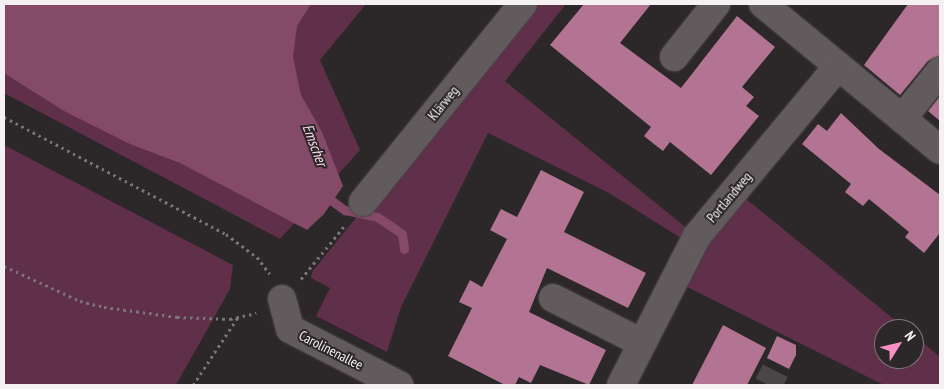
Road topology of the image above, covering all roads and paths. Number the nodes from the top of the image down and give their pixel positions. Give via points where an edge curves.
1 (523, 4) edge
2 (716, 4) edge
3 (764, 4) edge
4 (674, 57) dead end
5 (838, 66) junction
6 (940, 71) edge
7 (4, 117) edge
8 (902, 119) junction
9 (940, 150) edge
10 (356, 211) joint
11 (4, 266) edge
12 (553, 298) dead end
13 (282, 300) junction
14 (238, 317) junction
15 (642, 343) junction
16 (193, 385) edge
17 (399, 385) edge
18 (621, 385) edge

1 - 10 street, Klärweg
2 - 4 street
3 - 5 street
5 - 8 street
5 - 15 street, Portlandweg via 697,236
6 - 8 street
7 - 13 path via 226,234 257,257 274,278
8 - 9 street
10 - 13 path
11 - 14 path via 98,306 177,317
12 - 15 street
13 - 14 path via 258,312
13 - 17 street, Carolinenallee via 290,330
14 - 16 path
15 - 18 street, Portlandweg

